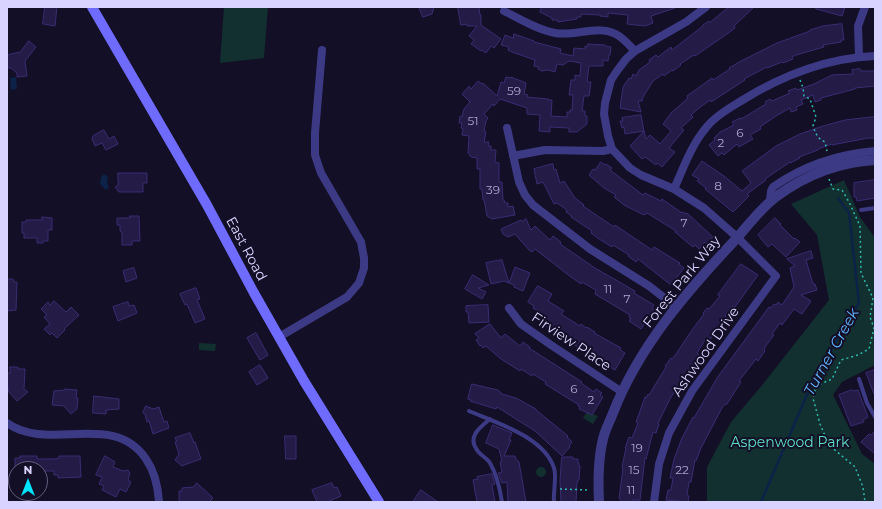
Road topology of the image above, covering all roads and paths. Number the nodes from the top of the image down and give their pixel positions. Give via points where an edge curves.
1 (92, 7) edge
2 (706, 7) edge
3 (865, 7) edge
4 (504, 11) dead end
5 (322, 50) dead end
6 (635, 51) junction
7 (859, 56) junction
8 (875, 56) edge
9 (799, 79) dead end
10 (507, 128) dead end
11 (612, 149) junction
12 (875, 151) edge
13 (828, 155) dead end
14 (512, 156) junction
15 (875, 160) edge
16 (829, 179) dead end
17 (674, 189) junction
18 (770, 201) junction
19 (875, 208) edge
20 (861, 210) dead end
21 (737, 237) junction
22 (676, 307) junction
23 (508, 308) dead end
24 (279, 337) junction
25 (859, 379) dead end
26 (622, 392) junction
27 (469, 411) dead end
28 (875, 417) edge
29 (490, 420) junction
30 (7, 423) edge
31 (554, 489) junction
32 (590, 490) dead end
33 (159, 502) edge
34 (377, 502) edge
35 (502, 502) edge
36 (554, 502) edge
37 (598, 502) edge
38 (654, 502) edge
39 (865, 502) edge

1 - 24 main road, East Road via 207,205
2 - 6 street via 686,22
3 - 7 street via 858,26
4 - 6 street via 555,33 572,34 599,30 612,32
5 - 24 street via 315,155 321,173 361,242 364,268 359,283 347,297
6 - 11 street via 617,71 607,91 604,114
7 - 8 street
7 - 17 street via 819,65 773,83 717,117 704,129 695,144
9 - 13 path via 804,96 810,99 816,117 813,126 816,135 825,142
10 - 14 street
11 - 14 street via 544,150
11 - 17 street via 640,175
12 - 18 street, Forest Park Way via 839,157 810,167 773,187
14 - 22 street via 520,186 536,208 590,249 649,286
15 - 18 street, Forest Park Way via 819,172
16 - 39 path via 833,189 842,190 860,226 861,273 873,298 870,317 874,328 869,348 841,360 832,378 816,386 813,398 828,445 855,468 863,487
17 - 21 street via 704,208
18 - 21 street, Forest Park Way
19 - 20 lane
21 - 22 street, Forest Park Way
21 - 38 street, Ashwood Drive via 776,276 692,391 669,433 659,464
22 - 26 street, Forest Park Way
23 - 26 street, Firview Place via 521,324
24 - 34 main road, East Road
25 - 28 lane
26 - 37 street, Forest Park Way via 603,438
27 - 29 lane
29 - 31 lane via 520,432 548,454 555,470
29 - 35 lane via 476,431 473,441 476,449 490,462 500,487
30 - 33 street via 36,434 106,434 126,441 140,451 152,468 157,482
31 - 32 path
31 - 36 lane

